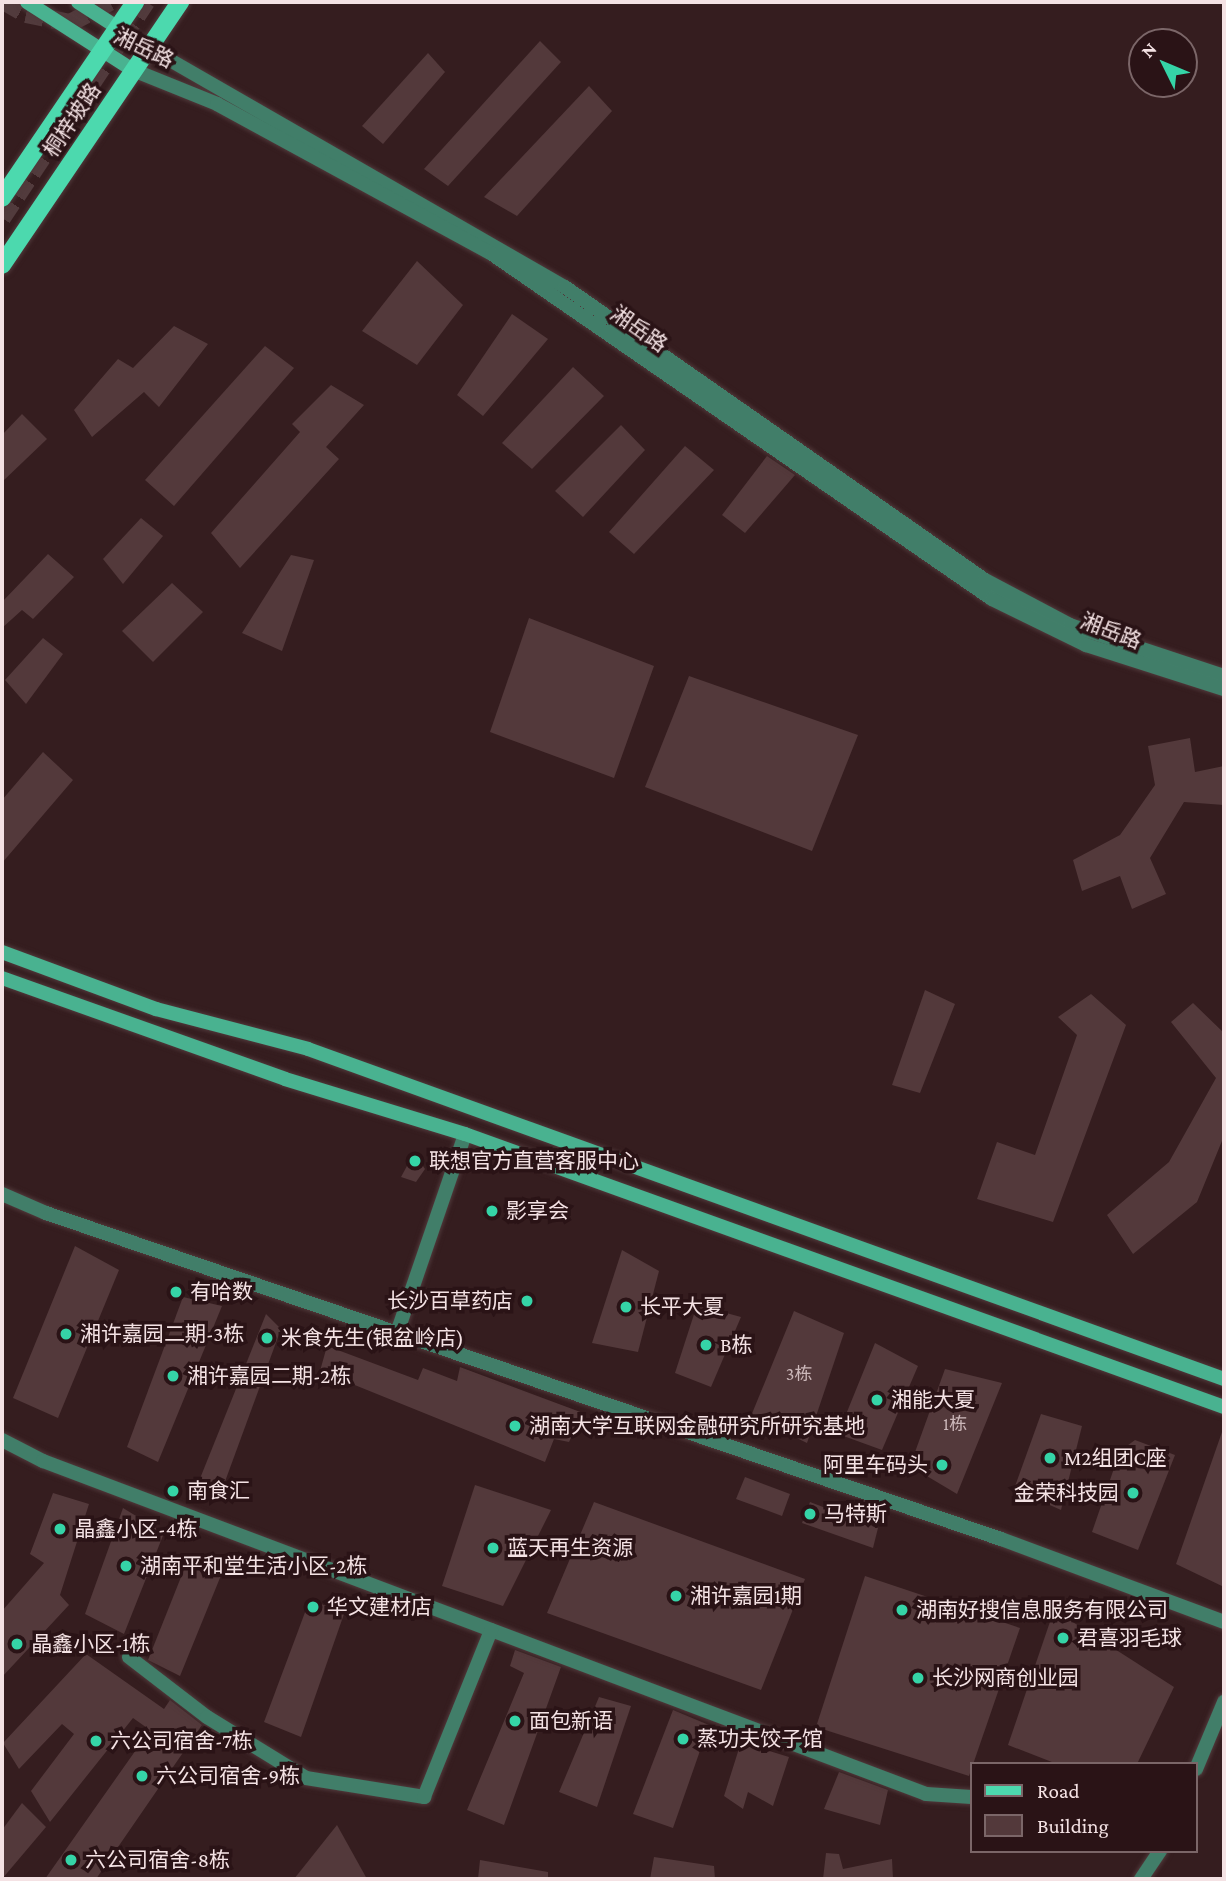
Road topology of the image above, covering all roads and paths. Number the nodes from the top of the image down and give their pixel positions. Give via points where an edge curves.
1 (27, 2) edge
2 (78, 2) edge
3 (135, 2) edge
4 (180, 2) edge
5 (118, 28) junction
6 (149, 48) junction
7 (102, 52) junction
8 (133, 70) junction
9 (2, 198) edge
10 (2, 265) edge
11 (1224, 676) edge
12 (1224, 690) edge
13 (2, 953) edge
14 (2, 978) edge
15 (465, 1133) junction
16 (2, 1194) edge
17 (397, 1333) junction
18 (1224, 1379) edge
19 (1224, 1407) edge
20 (2, 1440) edge
21 (1224, 1622) edge
22 (491, 1630) junction
23 (129, 1657) dead end
24 (1224, 1702) edge
25 (1198, 1764) edge
26 (970, 1797) edge
27 (1159, 1853) edge
28 (1141, 1879) edge

1 - 7 main road, 湘岳路
2 - 5 main road, 湘岳路
3 - 5 main road, 桐梓坡路
4 - 6 main road, 桐梓坡路
5 - 6 main road, 湘岳路
5 - 7 main road, 桐梓坡路
6 - 8 main road, 桐梓坡路
6 - 11 street, 湘岳路 via 555,281 985,580 1070,625
7 - 8 main road, 湘岳路
7 - 9 main road, 桐梓坡路
8 - 10 main road, 桐梓坡路
8 - 12 street, 湘岳路 via 217,104 492,254 992,599 1086,645
13 - 18 main road via 156,1009 308,1049
14 - 15 main road via 285,1079
15 - 17 street
15 - 19 main road
16 - 17 street
17 - 21 street via 1001,1539
20 - 22 street via 43,1461
22 - 23 street via 424,1797 306,1778 207,1717
22 - 26 street via 926,1794
24 - 25 street
27 - 28 street

